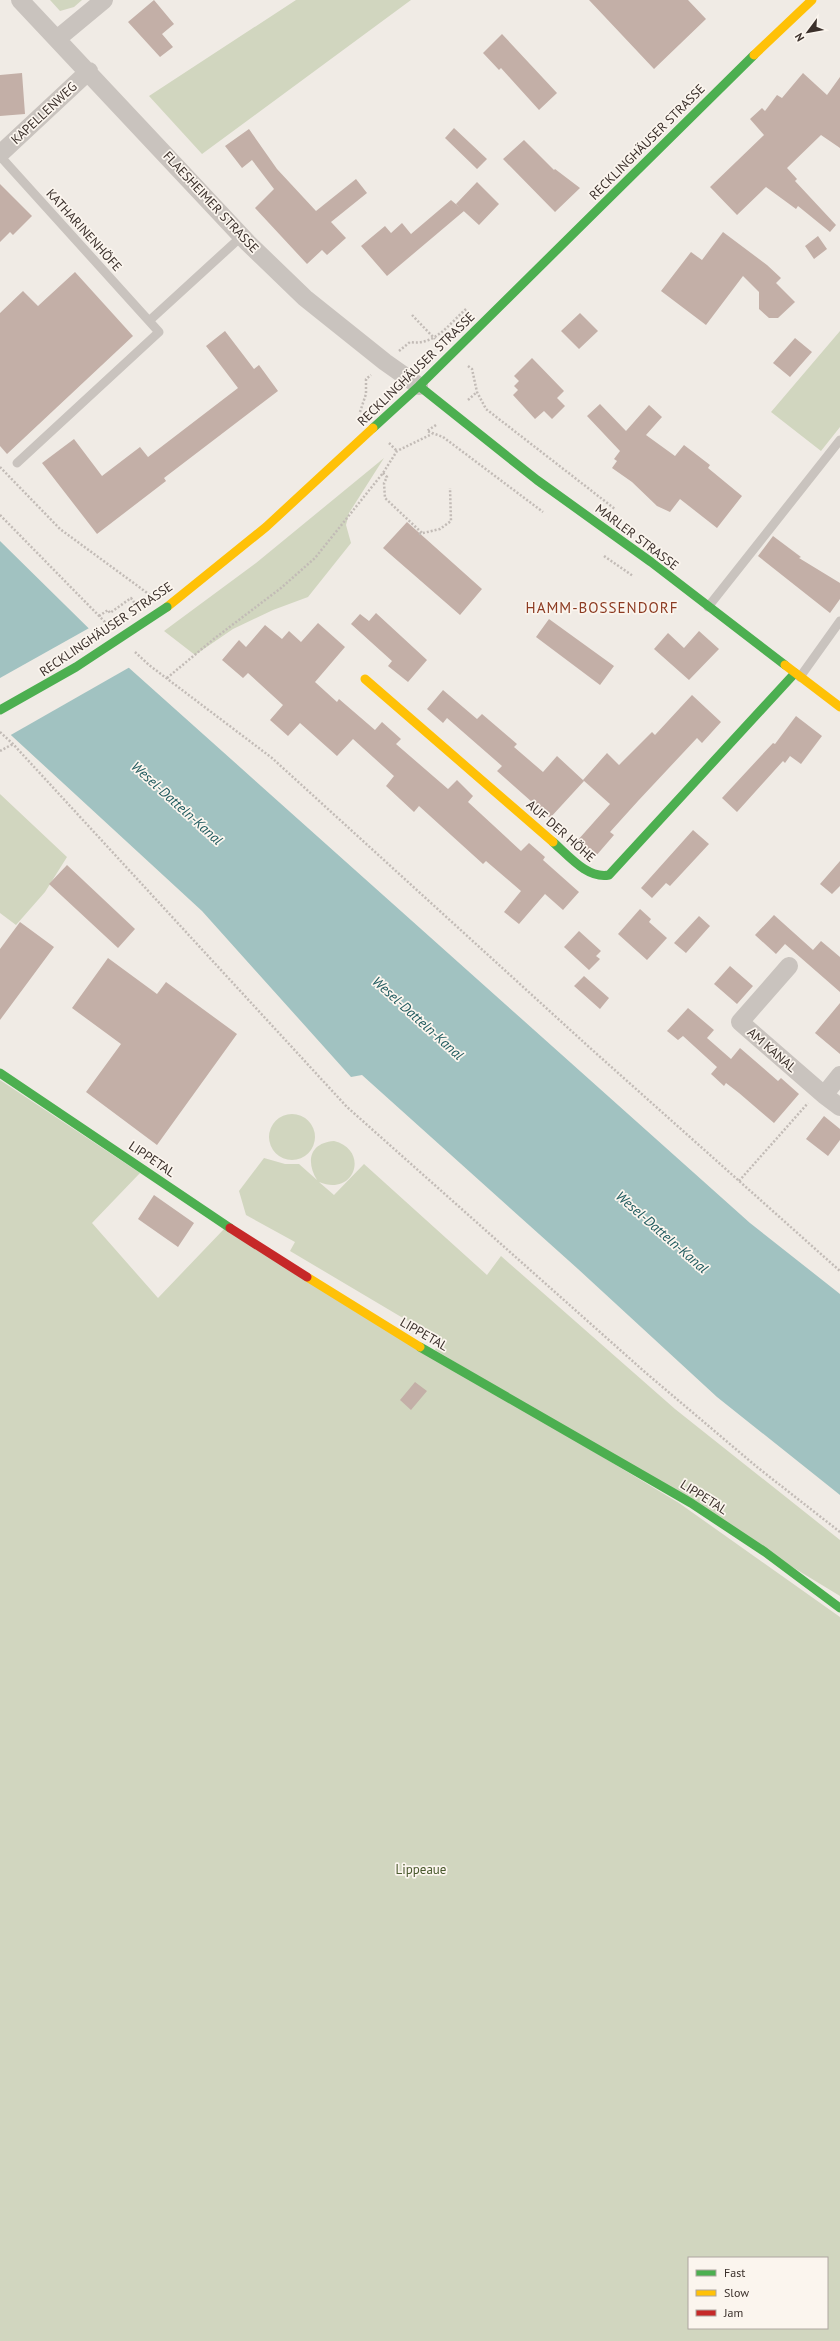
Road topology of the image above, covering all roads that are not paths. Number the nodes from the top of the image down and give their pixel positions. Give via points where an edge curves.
1 (20, 0) edge
2 (104, 0) edge
3 (812, 0) edge
4 (57, 39) junction
5 (89, 71) junction
6 (0, 155) edge
7 (242, 236) junction
8 (149, 321) junction
9 (419, 386) junction
10 (840, 440) edge
11 (17, 464) dead end
12 (708, 607) junction
13 (840, 621) edge
14 (797, 675) junction
15 (365, 679) dead end
16 (840, 707) edge
17 (0, 710) edge
18 (789, 966) dead end
19 (0, 1073) edge
20 (840, 1075) edge
21 (822, 1092) junction
22 (840, 1107) edge
23 (840, 1608) edge

1 - 4 street, FLAESHEIMER STRASSE
2 - 4 street
3 - 9 main road, RECKLINGHÄUSER STRASSE
4 - 5 street, FLAESHEIMER STRASSE
5 - 6 street, KAPELLENWEG
5 - 7 street, FLAESHEIMER STRASSE
6 - 8 lane, KATHARINENHÖFE
7 - 8 lane
7 - 9 street, FLAESHEIMER STRASSE via 305,298
8 - 11 lane, KATHARINENHÖFE via 159,332
9 - 12 main road, MARLER STRASSE via 537,480
9 - 17 main road, RECKLINGHÄUSER STRASSE, bridge via 266,527 167,607 76,667
10 - 12 lane
12 - 14 main road, MARLER STRASSE
13 - 14 lane
14 - 15 main road, AUF DER HÖHE via 609,875 598,877 588,872
14 - 16 main road, MARLER STRASSE
18 - 21 street, AM KANAL via 740,1022
19 - 23 main road, LIPPETAL via 223,1223 388,1328 691,1503 765,1552
20 - 21 street
21 - 22 street, AM KANAL

